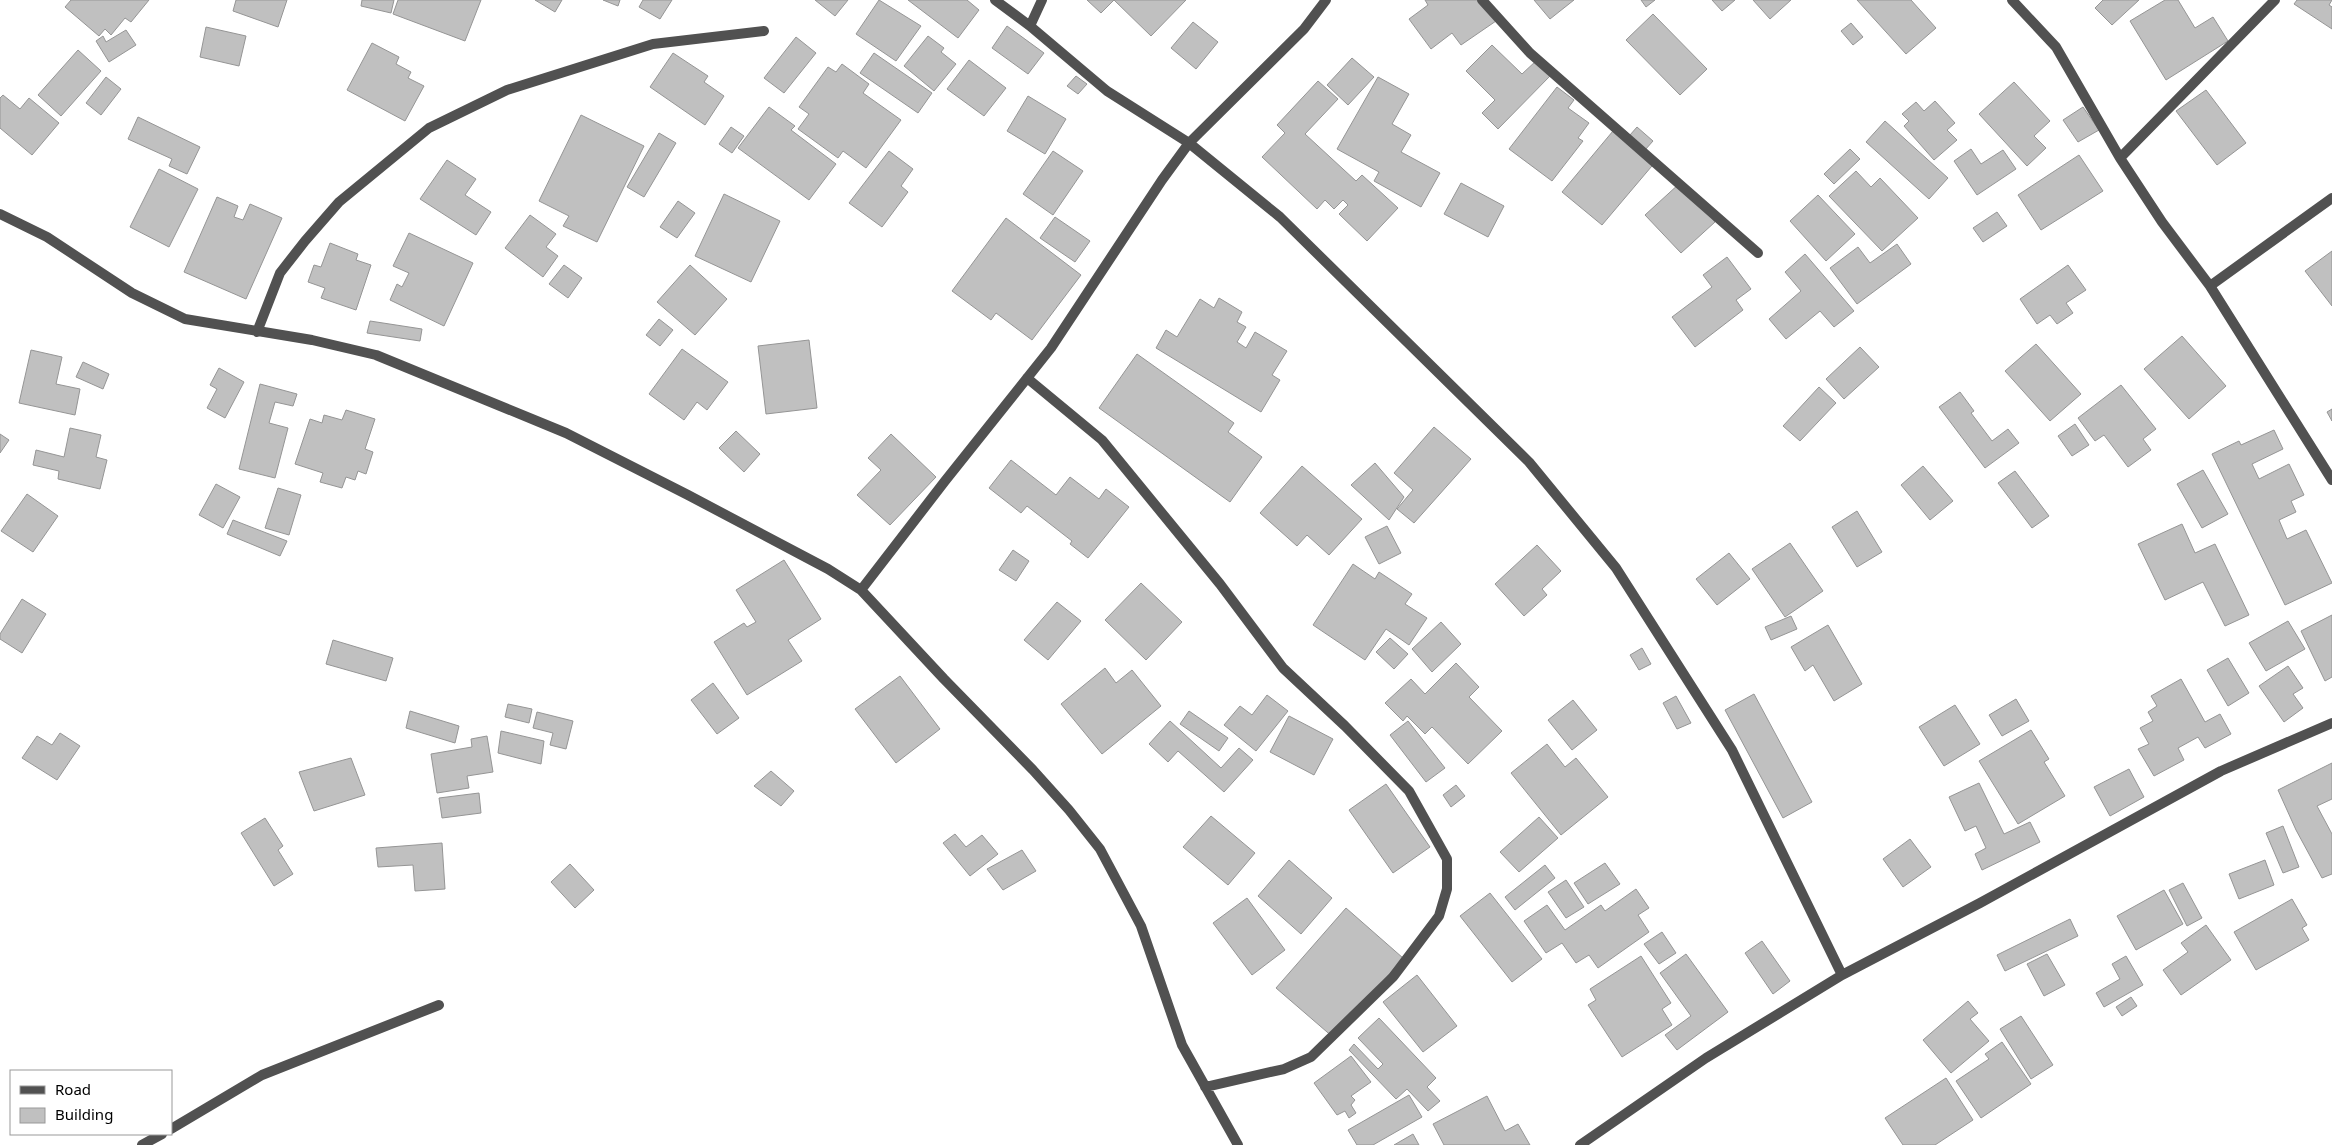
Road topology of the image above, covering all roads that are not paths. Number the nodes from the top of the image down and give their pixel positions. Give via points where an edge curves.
1 (996, 0) edge
2 (1042, 0) edge
3 (1326, 0) edge
4 (1482, 0) edge
5 (2012, 0) edge
6 (2275, 0) edge
7 (1030, 26) junction
8 (764, 31) dead end
9 (1189, 143) junction
10 (2120, 158) junction
11 (2332, 198) edge
12 (0, 214) edge
13 (1758, 253) dead end
14 (2210, 286) junction
15 (257, 332) junction
16 (1028, 378) junction
17 (2332, 480) edge
18 (861, 590) junction
19 (2332, 723) edge
20 (1842, 975) junction
21 (439, 1005) dead end
22 (1205, 1087) junction
23 (172, 1128) edge
24 (160, 1135) edge
25 (142, 1145) edge
26 (1238, 1145) edge
27 (1580, 1145) edge

1 - 7 street
2 - 7 street
3 - 9 street via 1304,29
4 - 13 street via 1530,53
5 - 10 street via 2056,47
6 - 10 street
7 - 9 street via 1107,91
8 - 15 street via 653,44 507,90 429,128 339,202 305,241 280,273
9 - 16 street
9 - 20 street via 1280,216 1522,455 1616,568 1732,750
10 - 14 street
11 - 14 street
12 - 15 street via 47,237 132,293 185,319
14 - 17 street
15 - 18 street via 312,340 376,355 487,399 566,433 688,495 828,569
16 - 18 street
16 - 22 street via 1102,440 1220,584 1283,668 1409,791 1447,859 1447,889 1439,916 1393,977 1311,1056 1284,1070
18 - 22 street via 1033,770 1100,849 1141,926 1182,1045
19 - 20 street via 2221,771
20 - 27 street via 1706,1058
21 - 23 street via 262,1075
22 - 26 street
24 - 25 street

